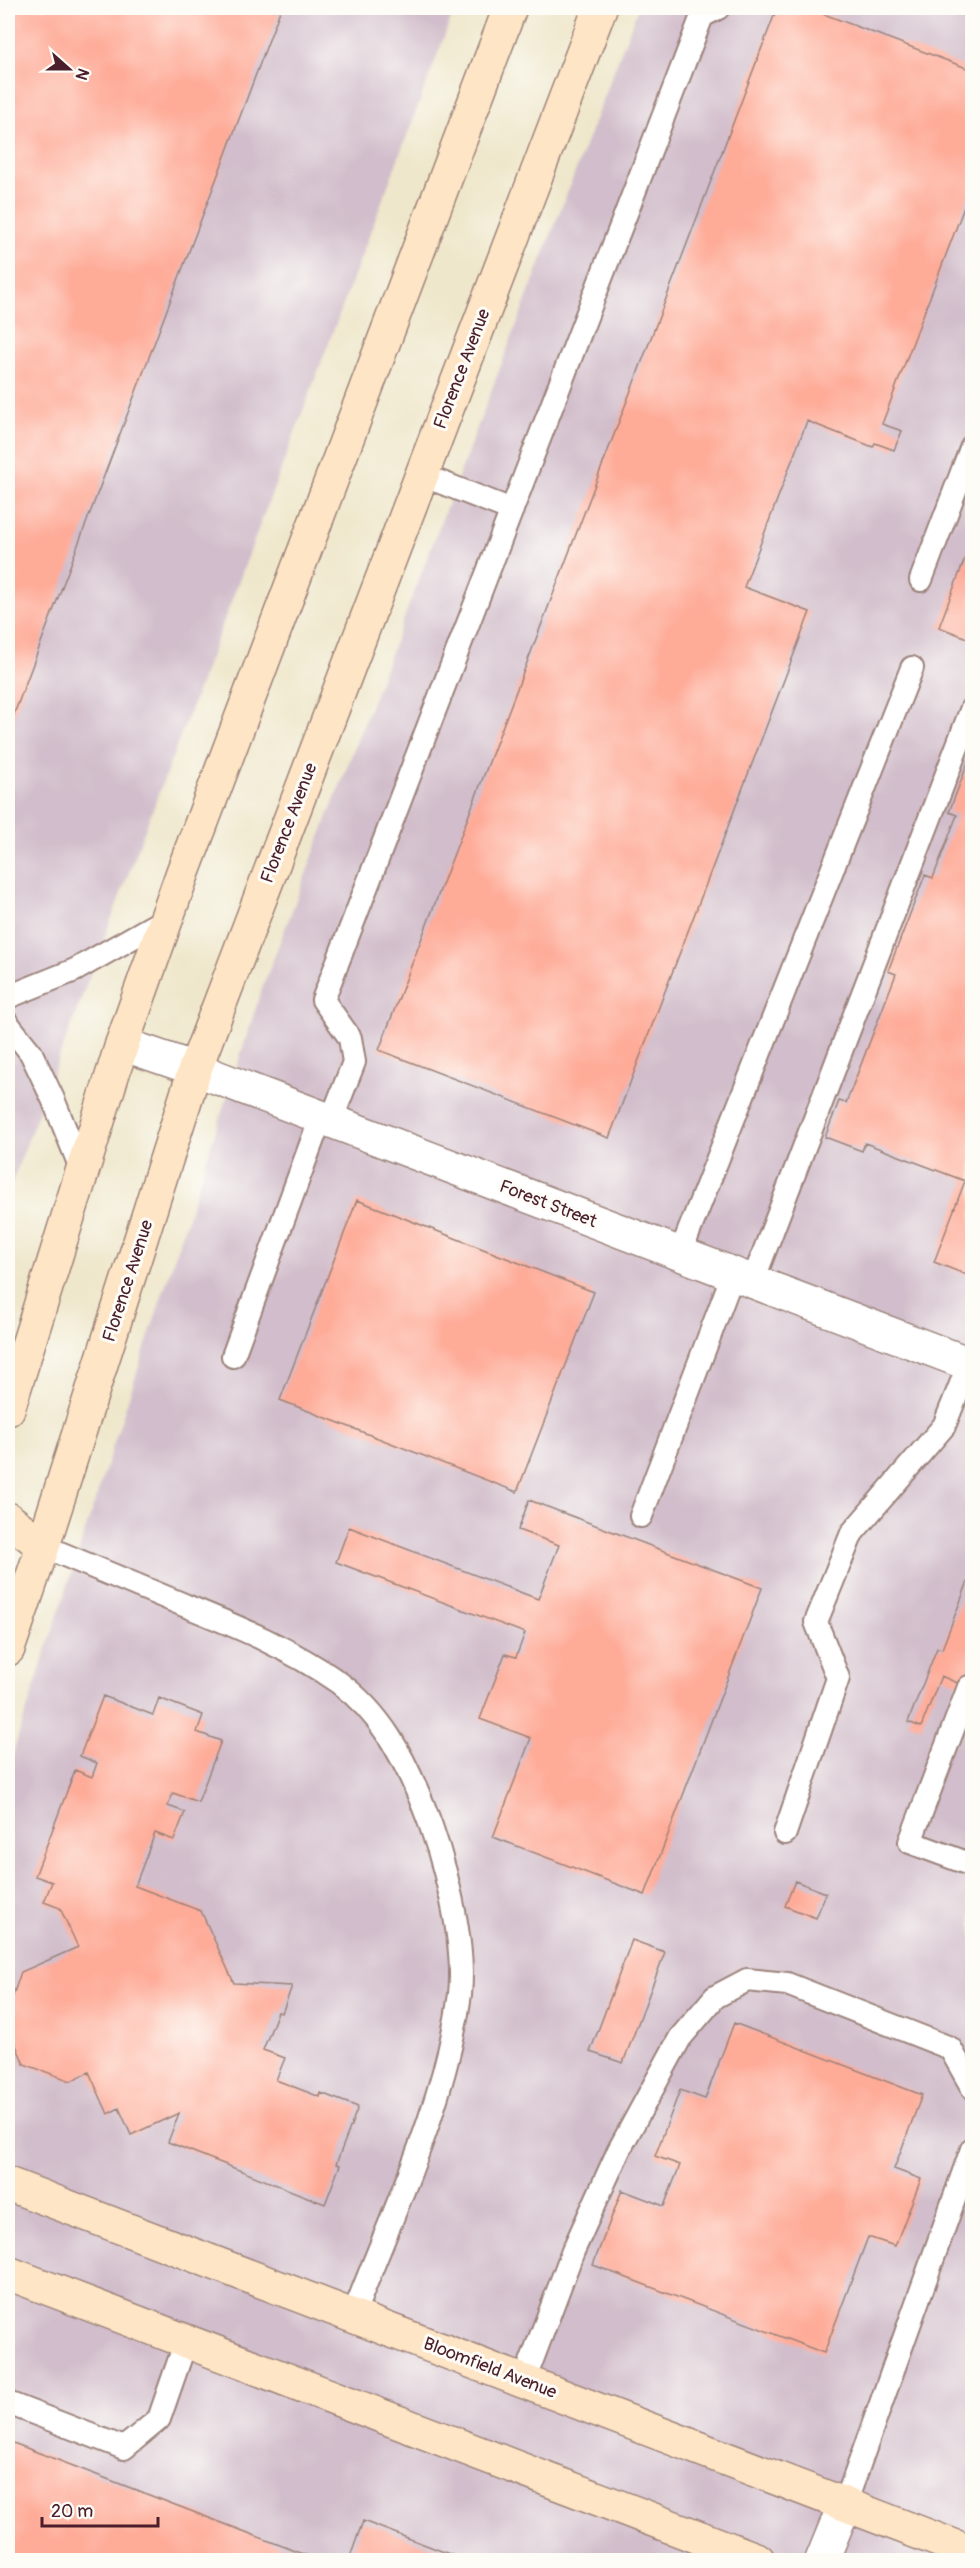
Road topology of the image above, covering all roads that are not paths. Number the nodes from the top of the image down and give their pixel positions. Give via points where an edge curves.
1 (510, 8) edge
2 (600, 8) edge
3 (718, 8) edge
4 (972, 446) edge
5 (422, 475) junction
6 (512, 510) junction
7 (921, 580) dead end
8 (912, 668) dead end
9 (972, 708) edge
10 (167, 918) junction
11 (8, 997) edge
12 (8, 1024) edge
13 (122, 1044) junction
14 (195, 1069) junction
15 (326, 1119) junction
16 (82, 1171) junction
17 (680, 1254) junction
18 (743, 1278) junction
19 (233, 1356) dead end
20 (971, 1365) edge
21 (8, 1409) edge
22 (641, 1516) dead end
23 (8, 1519) edge
24 (43, 1546) junction
25 (8, 1649) edge
26 (969, 1687) dead end
27 (785, 1833) dead end
28 (972, 1865) edge
29 (972, 2087) edge
30 (972, 2149) edge
31 (8, 2184) edge
32 (8, 2273) edge
33 (353, 2316) junction
34 (186, 2342) junction
35 (524, 2381) junction
36 (8, 2403) edge
37 (845, 2504) junction
38 (972, 2553) edge
39 (758, 2560) edge
40 (822, 2560) edge

1 - 10 main road
2 - 5 main road, Florence Avenue
3 - 6 lane via 702,16
4 - 7 lane
5 - 6 lane
5 - 14 main road, Florence Avenue
6 - 15 lane via 323,1000 350,1038 354,1062
8 - 17 lane
9 - 18 lane
10 - 11 lane via 75,970
10 - 13 main road
12 - 16 lane via 31,1053
13 - 14 street, Forest Street
13 - 16 main road
14 - 15 street, Forest Street
14 - 24 main road, Florence Avenue
15 - 17 street, Forest Street
15 - 19 lane
16 - 21 main road
17 - 18 street, Forest Street
18 - 20 street, Forest Street
18 - 22 lane
20 - 27 lane via 944,1426 852,1533 816,1622 838,1678
23 - 24 main road
24 - 25 main road, Florence Avenue
24 - 33 lane via 291,1651 375,1714 412,1777 434,1832 448,1887 458,1945 460,1992 437,2097
26 - 28 lane via 910,1842
29 - 35 lane via 950,2049 787,1984 747,1980 715,1997 680,2038 619,2150 573,2251
30 - 37 lane
31 - 33 main road, Bloomfield Avenue
32 - 34 main road
33 - 35 main road, Bloomfield Avenue
34 - 36 lane via 159,2419 124,2448
34 - 39 main road
35 - 37 main road, Bloomfield Avenue
37 - 38 main road, Bloomfield Avenue
37 - 40 street

